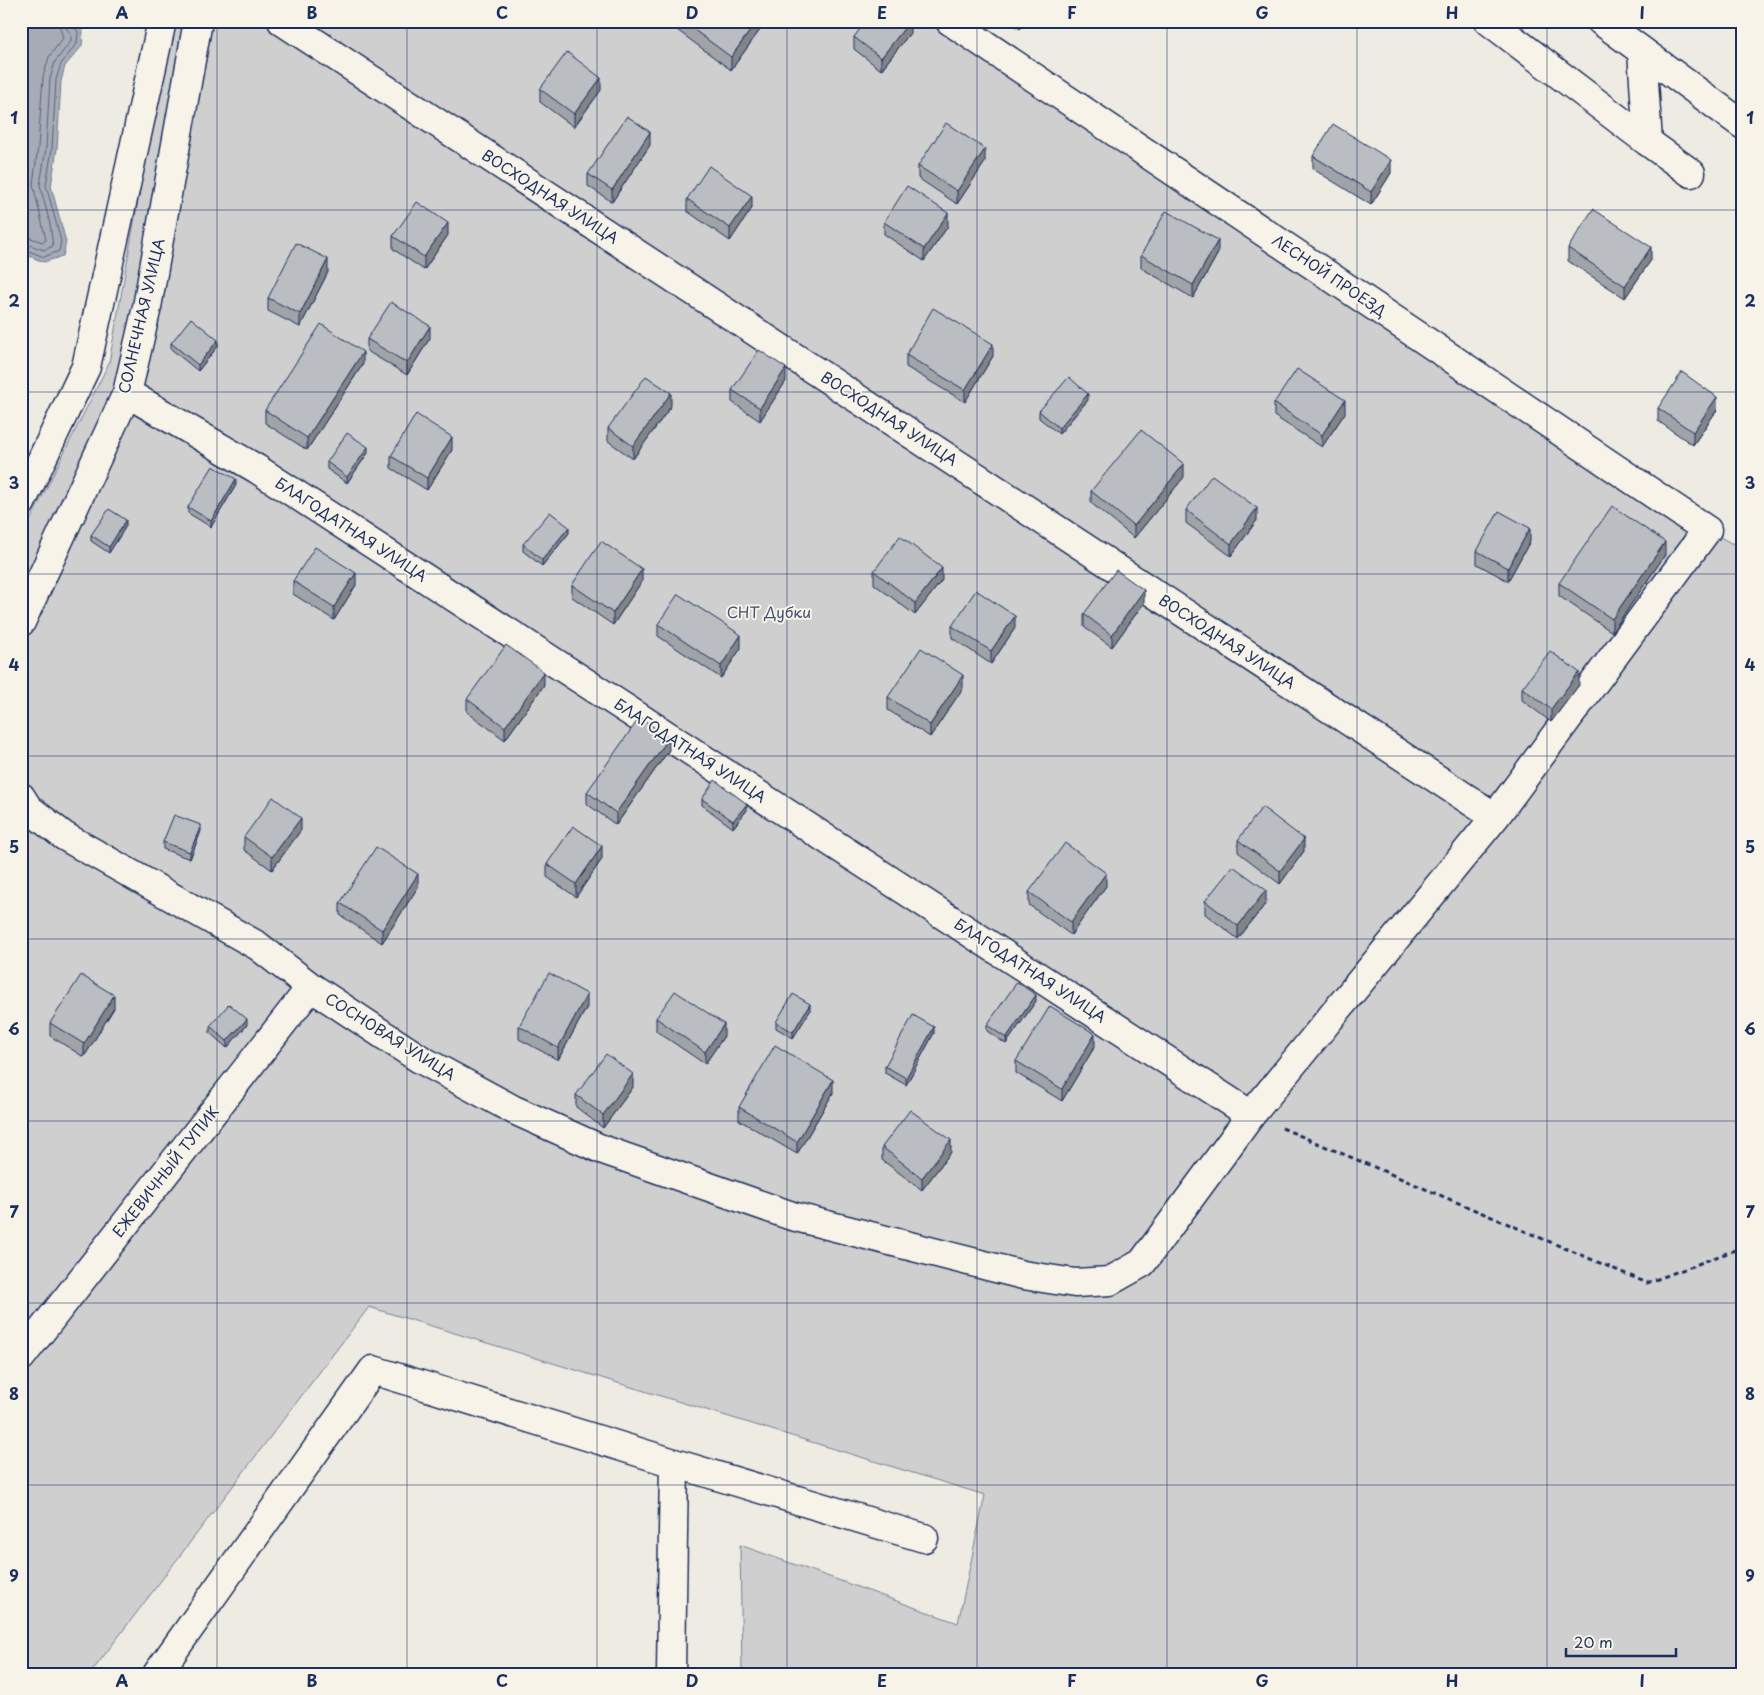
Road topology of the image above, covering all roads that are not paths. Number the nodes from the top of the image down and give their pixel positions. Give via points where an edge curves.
1 (162, 21) edge
2 (198, 21) edge
3 (282, 21) edge
4 (950, 21) edge
5 (1489, 21) edge
6 (1601, 21) edge
7 (1642, 51) junction
8 (1743, 125) edge
9 (1648, 142) junction
10 (1692, 173) dead end
11 (127, 393) junction
12 (21, 503) edge
13 (1707, 530) joint
14 (21, 622) edge
15 (21, 797) edge
16 (1495, 817) junction
17 (311, 987) junction
18 (1251, 1115) junction
19 (21, 1357) edge
20 (674, 1463) junction
21 (924, 1538) dead end
22 (157, 1674) edge
23 (672, 1674) edge

1 - 12 street via 86,367
2 - 11 street, СОЛНЕЧНАЯ УЛИЦА via 147,307
3 - 16 street, ВОСХОДНАЯ УЛИЦА
4 - 13 street, ЛЕСНОЙ ПРОЕЗД
5 - 9 street
6 - 7 street
7 - 8 street
7 - 9 street
9 - 10 street
11 - 14 street, СОЛНЕЧНАЯ УЛИЦА
11 - 18 street, БЛАГОДАТНАЯ УЛИЦА via 257,469
13 - 16 street, СОСНОВАЯ УЛИЦА
15 - 17 street, СОСНОВАЯ УЛИЦА via 28,808 64,836 258,946
16 - 18 street, СОСНОВАЯ УЛИЦА
17 - 18 street, СОСНОВАЯ УЛИЦА via 420,1059 514,1110 601,1149 792,1216 1023,1275 1075,1283 1110,1281 1142,1263
17 - 19 street, ЕЖЕВИЧНЫЙ ТУПИК
20 - 21 street
20 - 22 street via 373,1370
20 - 23 street

